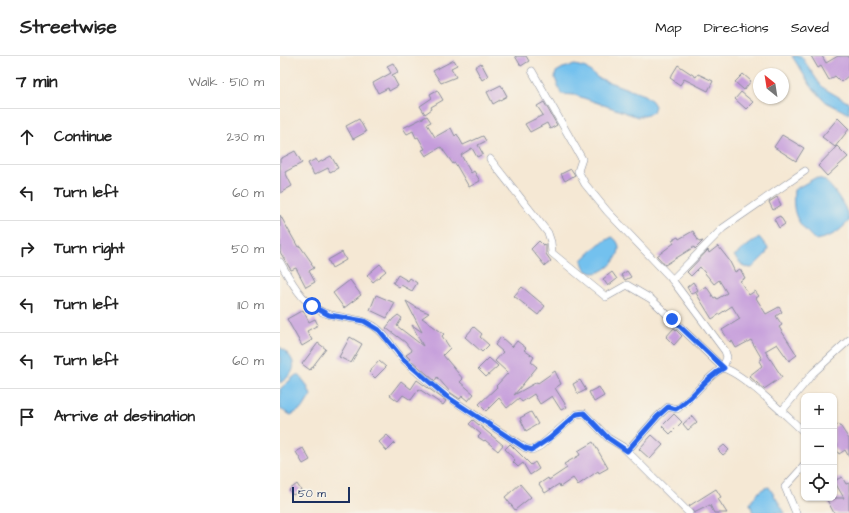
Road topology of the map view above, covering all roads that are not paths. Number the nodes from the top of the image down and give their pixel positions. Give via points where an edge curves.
1 (532, 71) dead end
2 (490, 159) dead end
3 (805, 172) dead end
4 (280, 262) edge
5 (672, 280) junction
6 (849, 340) edge
7 (724, 368) junction
8 (781, 412) junction
9 (801, 429) edge
10 (627, 451) junction
11 (801, 469) edge
12 (689, 513) edge
13 (796, 513) edge

1 - 5 street via 582,159 578,171 585,184
2 - 7 street via 548,233 552,253 606,297 627,285 651,299
3 - 5 street via 723,228
4 - 10 street via 298,293 312,306 329,315 364,321 379,330 404,360 446,396 525,448 532,450 540,446 577,414 584,413 608,438
5 - 7 street via 725,351 727,357
6 - 8 street via 813,373
7 - 8 street via 730,370
7 - 10 street via 713,373 689,401 676,409 668,407
8 - 9 street
10 - 12 street
11 - 13 street via 785,487

